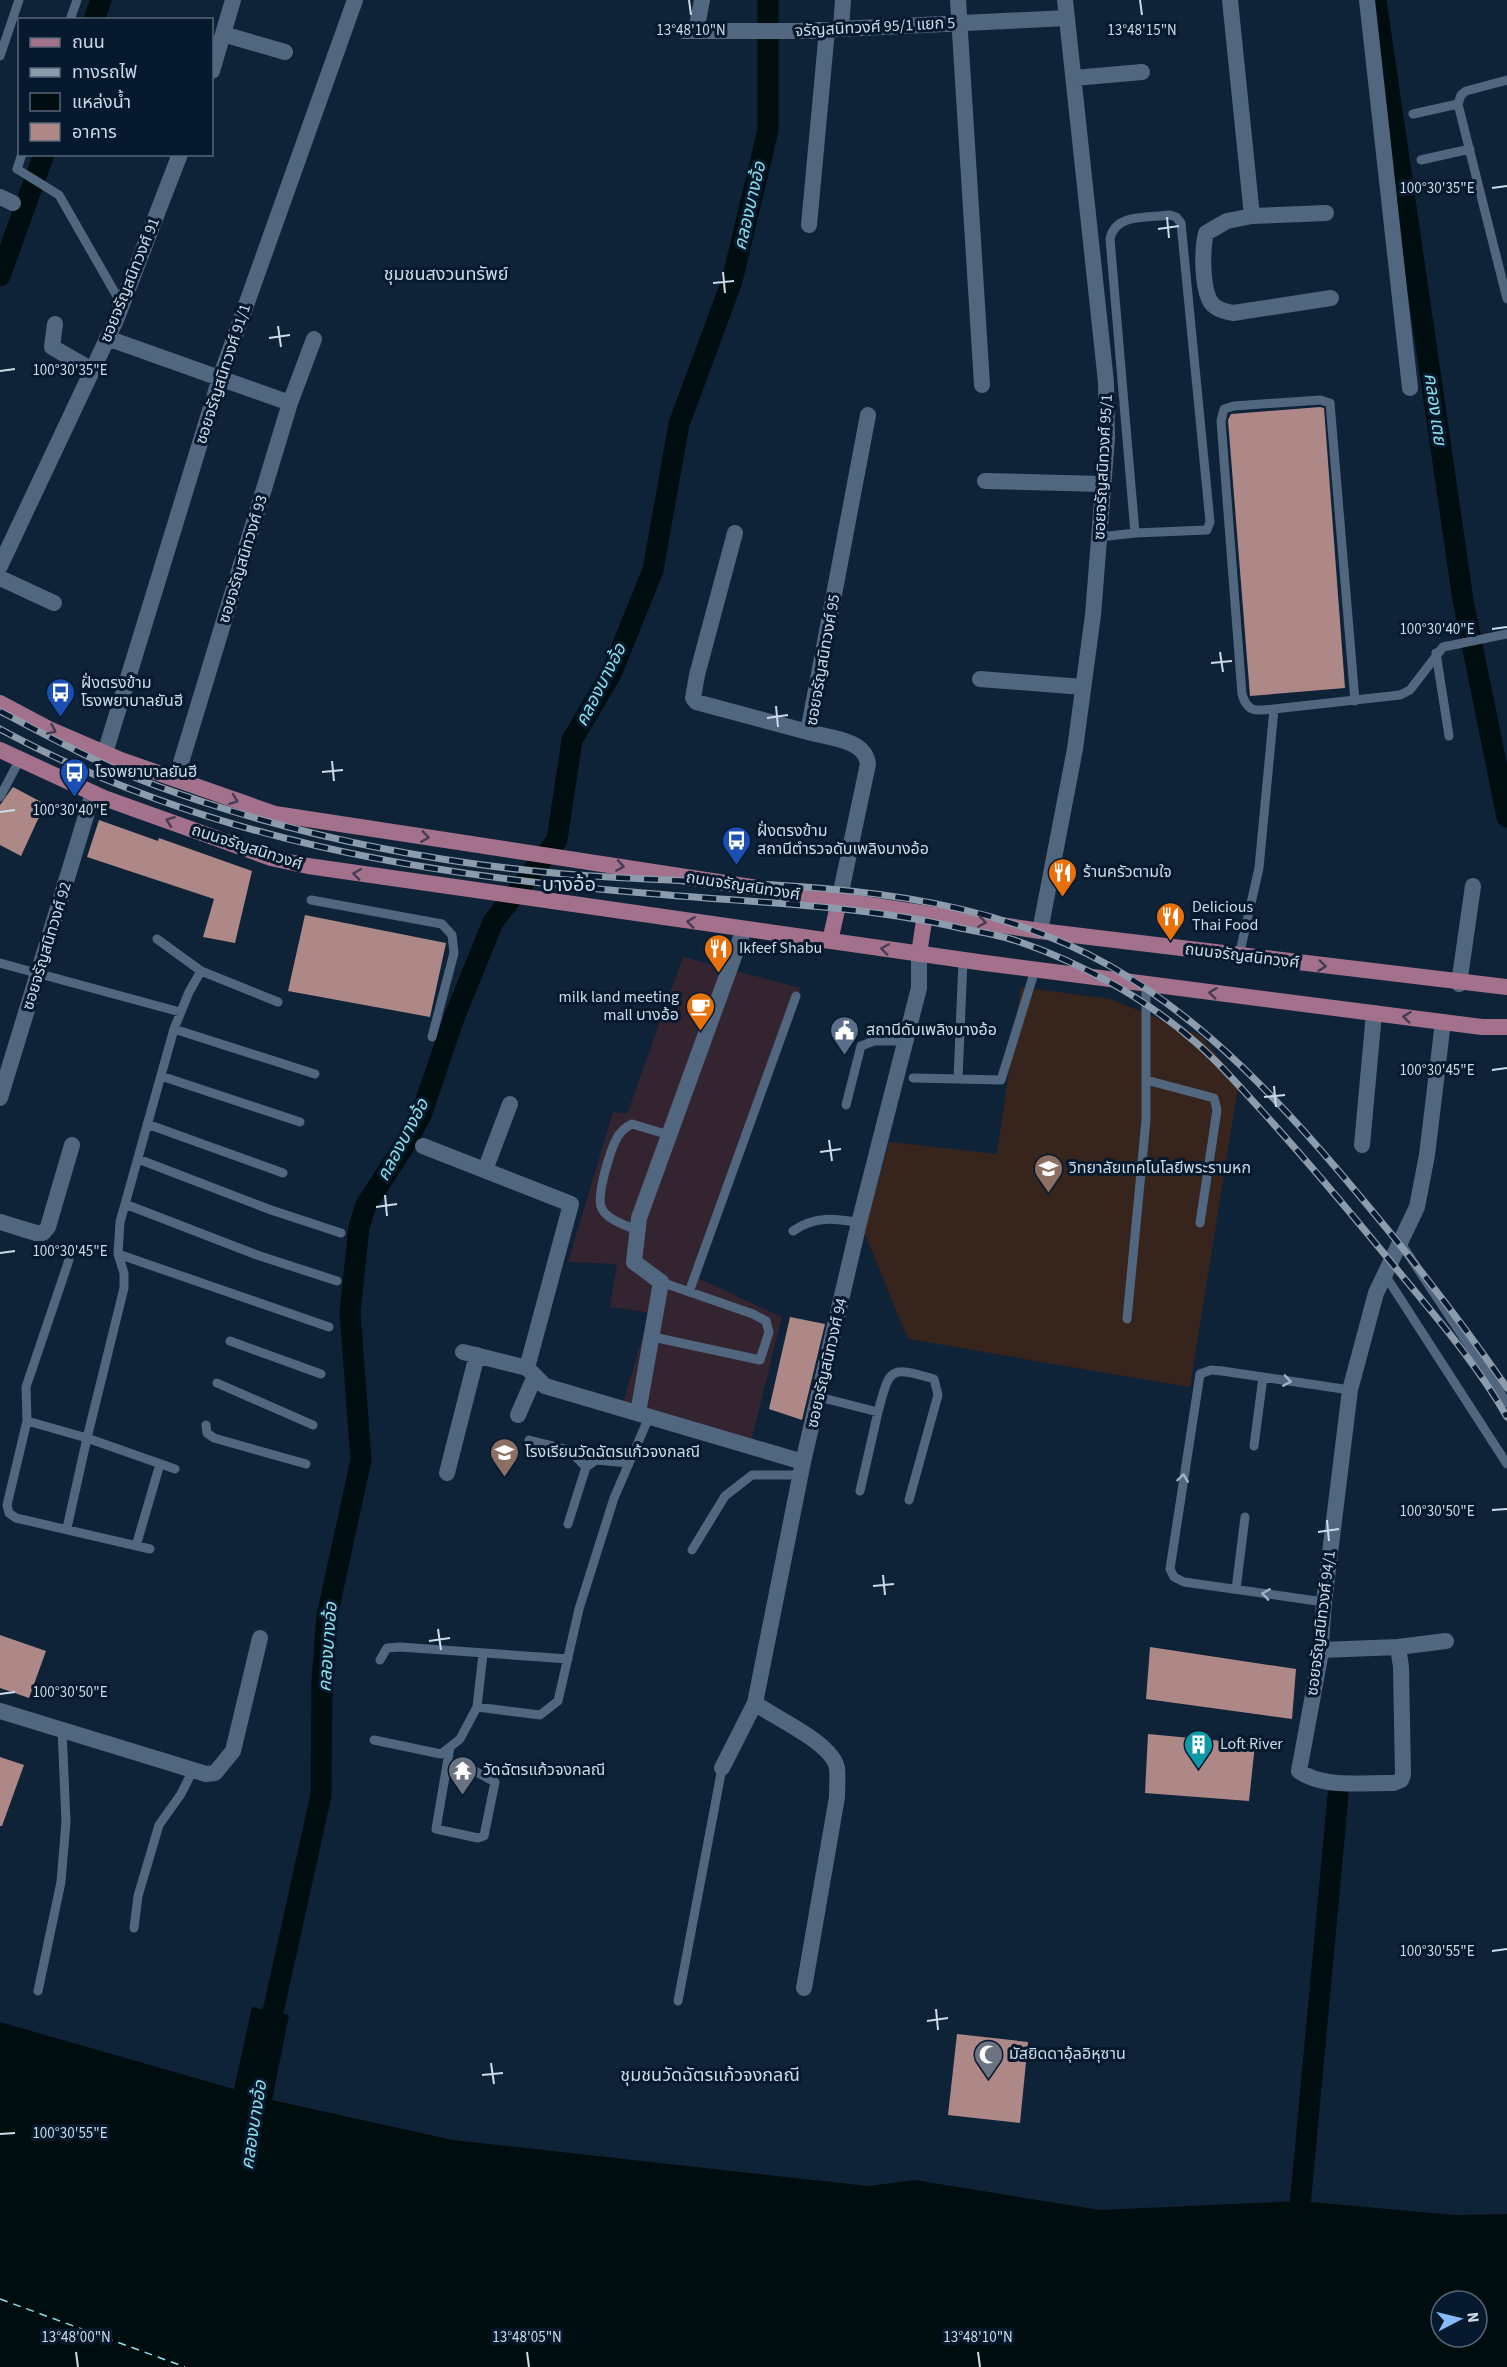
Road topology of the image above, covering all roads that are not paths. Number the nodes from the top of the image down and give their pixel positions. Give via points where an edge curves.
1 (19, 0) edge
2 (77, 0) edge
3 (233, 0) edge
4 (355, 0) edge
5 (702, 0) edge
6 (843, 0) edge
7 (958, 0) edge
8 (1065, 0) edge
9 (1230, 0) edge
10 (1367, 0) edge
11 (71, 18) edge
12 (1067, 18) junction
13 (959, 22) junction
14 (834, 29) junction
15 (223, 34) junction
16 (285, 52) dead end
17 (0, 56) edge
18 (213, 69) edge
19 (1142, 72) dead end
20 (1074, 78) junction
21 (1507, 80) edge
22 (1458, 104) junction
23 (1413, 114) dead end
24 (1470, 149) junction
25 (21, 156) edge
26 (179, 156) edge
27 (1421, 160) dead end
28 (1326, 213) dead end
29 (1252, 216) junction
30 (809, 225) dead end
31 (1331, 298) dead end
32 (1507, 299) edge
33 (122, 305) junction
34 (55, 324) dead end
35 (107, 339) junction
36 (314, 339) dead end
37 (92, 370) junction
38 (220, 378) junction
39 (982, 385) dead end
40 (1410, 388) dead end
41 (290, 403) junction
42 (868, 415) dead end
43 (985, 481) dead end
44 (1103, 484) junction
45 (735, 533) dead end
46 (1135, 533) junction
47 (1100, 537) junction
48 (0, 566) edge
49 (0, 578) edge
50 (54, 603) dead end
51 (1507, 634) edge
52 (1436, 653) junction
53 (980, 679) dead end
54 (1083, 687) junction
55 (1355, 701) junction
56 (0, 703) edge
57 (1274, 709) junction
58 (808, 732) junction
59 (1449, 736) dead end
60 (0, 750) edge
61 (105, 753) junction
62 (20, 761) junction
63 (176, 779) junction
64 (93, 794) junction
65 (0, 797) edge
66 (1473, 886) dead end
67 (311, 900) dead end
68 (839, 901) junction
69 (924, 914) junction
70 (744, 929) junction
71 (1040, 931) junction
72 (157, 939) dead end
73 (830, 941) junction
74 (919, 954) junction
75 (1239, 956) junction
76 (963, 960) junction
77 (0, 963) edge
78 (1035, 970) junction
79 (201, 971) junction
80 (38, 973) junction
81 (1146, 984) junction
82 (1459, 984) junction
83 (1507, 987) edge
84 (796, 996) dead end
85 (278, 1002) dead end
86 (180, 1012) junction
87 (1374, 1013) junction
88 (1443, 1022) junction
89 (1507, 1027) edge
90 (174, 1029) junction
91 (432, 1036) dead end
92 (906, 1041) junction
93 (315, 1074) dead end
94 (161, 1076) junction
95 (913, 1078) dead end
96 (958, 1079) junction
97 (1146, 1080) junction
98 (0, 1098) edge
99 (510, 1104) dead end
100 (846, 1105) dead end
101 (300, 1122) dead end
102 (147, 1124) junction
103 (669, 1135) junction
104 (72, 1145) dead end
105 (1362, 1145) dead end
106 (423, 1146) dead end
107 (138, 1159) junction
108 (485, 1170) junction
109 (284, 1173) dead end
110 (125, 1204) junction
111 (0, 1222) edge
112 (859, 1223) junction
113 (1200, 1223) dead end
114 (638, 1231) junction
115 (793, 1231) dead end
116 (340, 1233) dead end
117 (1400, 1242) junction
118 (118, 1254) junction
119 (69, 1260) dead end
120 (1385, 1275) junction
121 (337, 1281) dead end
122 (661, 1282) junction
123 (689, 1292) junction
124 (1127, 1319) dead end
125 (329, 1327) dead end
126 (653, 1337) junction
127 (230, 1341) dead end
128 (531, 1372) junction
129 (321, 1374) dead end
130 (1263, 1377) junction
131 (217, 1383) dead end
132 (1350, 1390) junction
133 (819, 1397) junction
134 (1507, 1403) edge
135 (878, 1412) junction
136 (518, 1415) dead end
137 (644, 1415) junction
138 (27, 1421) junction
139 (206, 1425) dead end
140 (313, 1425) dead end
141 (87, 1438) junction
142 (529, 1440) dead end
143 (1254, 1446) dead end
144 (629, 1463) junction
145 (160, 1464) junction
146 (306, 1464) dead end
147 (1507, 1464) edge
148 (586, 1467) junction
149 (175, 1469) dead end
150 (802, 1469) junction
151 (447, 1473) dead end
152 (860, 1491) dead end
153 (909, 1500) dead end
154 (1245, 1517) dead end
155 (568, 1524) dead end
156 (67, 1528) junction
157 (136, 1546) junction
158 (150, 1549) dead end
159 (693, 1550) dead end
160 (1236, 1589) junction
161 (1324, 1602) junction
162 (260, 1638) dead end
163 (1446, 1641) dead end
164 (1398, 1647) junction
165 (1321, 1650) junction
166 (483, 1654) junction
167 (568, 1659) junction
168 (380, 1660) dead end
169 (755, 1703) junction
170 (477, 1707) junction
171 (0, 1710) edge
172 (62, 1730) junction
173 (374, 1740) dead end
174 (450, 1747) junction
175 (447, 1768) junction
176 (723, 1768) joint
177 (193, 1770) junction
178 (134, 1928) dead end
179 (804, 1988) dead end
180 (38, 1991) dead end
181 (678, 2001) dead end

1 - 17 lane
2 - 11 lane
3 - 15 street
4 - 38 street, ซอยจรัญสนิทวงศ์ 91/1
5 - 14 street, จรัญสนิทวงศ์ 95/1 แยก 5 via 690,31
6 - 14 street
7 - 13 street
8 - 12 street, ซอยจรัญสนิทวงศ์ 95/1
9 - 29 street
10 - 40 street
12 - 13 street, จรัญสนิทวงศ์ 95/1 แยก 5
12 - 20 street, ซอยจรัญสนิทวงศ์ 95/1
13 - 14 street, จรัญสนิทวงศ์ 95/1 แยก 5
13 - 39 street
14 - 30 street
15 - 16 street
15 - 18 street
19 - 20 street
20 - 44 street, ซอยจรัญสนิทวงศ์ 95/1 via 1106,382
21 - 22 lane via 1466,91
22 - 23 lane
22 - 24 lane
24 - 27 lane
24 - 32 lane
25 - 33 lane via 17,169 59,195
26 - 33 street, ซอยจรัญสนิทวงศ์ 91
28 - 29 street
29 - 31 street via 1227,221 1206,233 1202,249 1209,300 1214,306 1233,313
33 - 35 street, ซอยจรัญสนิทวงศ์ 91
34 - 37 street via 52,346
35 - 37 street, ซอยจรัญสนิทวงศ์ 91
35 - 38 street
36 - 41 street, ซอยจรัญสนิทวงศ์ 93
37 - 48 street, ซอยจรัญสนิทวงศ์ 91
38 - 41 street
38 - 61 street, ซอยจรัญสนิทวงศ์ 91/1
41 - 63 street, ซอยจรัญสนิทวงศ์ 93
42 - 58 street, ซอยจรัญสนิทวงศ์ 95
43 - 44 street
44 - 47 street, ซอยจรัญสนิทวงศ์ 95/1
45 - 58 street via 693,698
46 - 46 lane via 1207,530 1210,522 1181,224 1170,215 1120,221 1112,228 1110,238
46 - 47 lane
47 - 54 street, ซอยจรัญสนิทวงศ์ 95/1
49 - 50 street
51 - 52 lane via 1446,645
52 - 55 lane via 1406,694
52 - 59 lane
53 - 54 street
54 - 71 street, ซอยจรัญสนิทวงศ์ 95/1
55 - 57 lane
55 - 57 lane via 1330,403 1320,400 1234,406 1224,409 1221,421 1242,694 1245,705 1253,710
56 -> 61 main road, ถนนจรัญสนิทวงศ์
57 - 75 lane via 1259,868
58 - 68 street, ซอยจรัญสนิทวงศ์ 95 via 860,747 867,754
60 - 62 main road, ถนนจรัญสนิทวงศ์
61 - 63 main road, ถนนจรัญสนิทวงศ์
62 - 64 main road, ถนนจรัญสนิทวงศ์
62 - 65 lane
63 -> 68 main road, ถนนจรัญสนิทวงศ์ via 275,814
70 -> 64 main road, ถนนจรัญสนิทวงศ์ via 317,868 271,858
64 - 80 street, ซอยจรัญสนิทวงศ์ 92
66 - 82 street
67 - 91 lane via 442,924 452,935 454,953
68 - 69 main road, ถนนจรัญสนิทวงศ์
68 - 73 main road
69 -> 71 main road, ถนนจรัญสนิทวงศ์
69 - 74 main road
70 - 73 main road, ถนนจรัญสนิทวงศ์
70 - 103 street
71 - 75 main road, ถนนจรัญสนิทวงศ์
72 - 79 lane
74 -> 73 main road, ถนนจรัญสนิทวงศ์
74 - 76 main road, ถนนจรัญสนิทวงศ์
74 - 92 street, ซอยจรัญสนิทวงศ์ 94 via 921,979
75 -> 82 main road, ถนนจรัญสนิทวงศ์
76 - 78 main road, ถนนจรัญสนิทวงศ์
76 - 96 lane
77 - 80 lane
78 - 81 main road, ถนนจรัญสนิทวงศ์
78 - 96 lane via 1001,1080
79 - 85 lane
79 - 86 lane
80 - 86 lane
80 - 98 street, ซอยจรัญสนิทวงศ์ 92
87 -> 81 main road, ถนนจรัญสนิทวงศ์
81 - 97 lane
82 - 83 main road, ถนนจรัญสนิทวงศ์
84 - 123 lane
86 - 90 lane
88 -> 87 main road, ถนนจรัญสนิทวงศ์
87 - 105 street
88 - 89 main road, ถนนจรัญสนิทวงศ์
88 - 117 street, ซอยจรัญสนิทวงศ์ 94/1 via 1423,1183 1417,1207
90 - 93 lane
90 - 94 lane
92 - 100 lane via 874,1041 861,1046
92 - 112 street, ซอยจรัญสนิทวงศ์ 94
94 - 101 lane
94 - 102 lane
95 - 96 lane
97 - 113 lane via 1214,1098 1216,1110
97 - 124 lane via 1146,1120
99 - 108 street
102 - 107 lane
102 - 109 lane
103 - 114 street via 639,1218
103 - 114 lane via 632,1124 617,1139 600,1192 600,1207 608,1216
104 - 111 street via 43,1233
106 - 108 street
107 - 110 lane
107 - 116 lane
108 - 128 street via 571,1204
110 - 118 lane
110 - 121 lane
112 - 115 lane via 833,1218 804,1223
112 - 133 street, ซอยจรัญสนิทวงศ์ 94
114 - 122 street via 634,1262
117 - 120 street, ซอยจรัญสนิทวงศ์ 94/1
117 - 134 lane
118 - 125 lane
118 - 141 lane via 124,1288
119 - 138 lane via 26,1387
120 - 132 street, ซอยจรัญสนิทวงศ์ 94/1 via 1366,1326
120 - 147 lane
122 - 123 lane
122 - 126 street
123 - 126 lane via 766,1321 769,1332 760,1360
126 - 137 street
127 - 129 lane
128 - 136 street
128 - 137 street via 545,1386
128 - 151 street via 470,1354
130 -> 132 lane
130 - 143 lane
160 -> 130 lane via 1177,1580 1170,1569 1197,1379 1212,1370
131 - 140 lane
132 - 161 street, ซอยจรัญสนิทวงศ์ 94/1
133 - 135 lane
133 - 150 street, ซอยจรัญสนิทวงศ์ 94
135 - 152 lane
135 - 153 lane via 886,1382 894,1372 901,1369 934,1379 938,1395
137 - 144 lane
137 - 150 street
138 - 141 lane
138 - 156 lane via 7,1505 9,1513 16,1518
139 - 146 lane via 207,1433 214,1438
141 - 145 lane
141 - 156 lane
142 - 148 lane via 570,1450
144 - 148 lane via 596,1460
144 - 167 lane via 579,1609
145 - 149 lane
145 - 157 lane
148 - 155 lane
150 - 159 lane via 752,1475 725,1496
150 - 169 street, ซอยจรัญสนิทวงศ์ 94
154 - 160 lane
156 - 157 lane
157 - 158 lane
161 -> 160 lane
161 - 165 street, ซอยจรัญสนิทวงศ์ 94/1
162 - 177 street via 233,1751 215,1773
163 - 164 street
164 - 165 street
164 - 165 street, ซอยจรัญสนิทวงศ์ 94/1 via 1403,1775 1394,1783 1309,1779 1299,1771
166 - 167 lane
166 - 168 lane via 400,1647 387,1648
166 - 170 lane
167 - 170 lane via 558,1701 540,1715
169 - 176 street, ซอยจรัญสนิทวงศ์ 94
169 - 179 street via 824,1749 837,1766 837,1797
170 - 174 lane
171 - 172 street
172 - 177 street
172 - 180 lane via 66,1822 61,1882
173 - 174 lane via 441,1754
174 - 175 lane
175 - 175 lane via 473,1770 495,1782 484,1836 436,1829
176 - 181 lane
177 - 178 lane via 159,1825 138,1896

